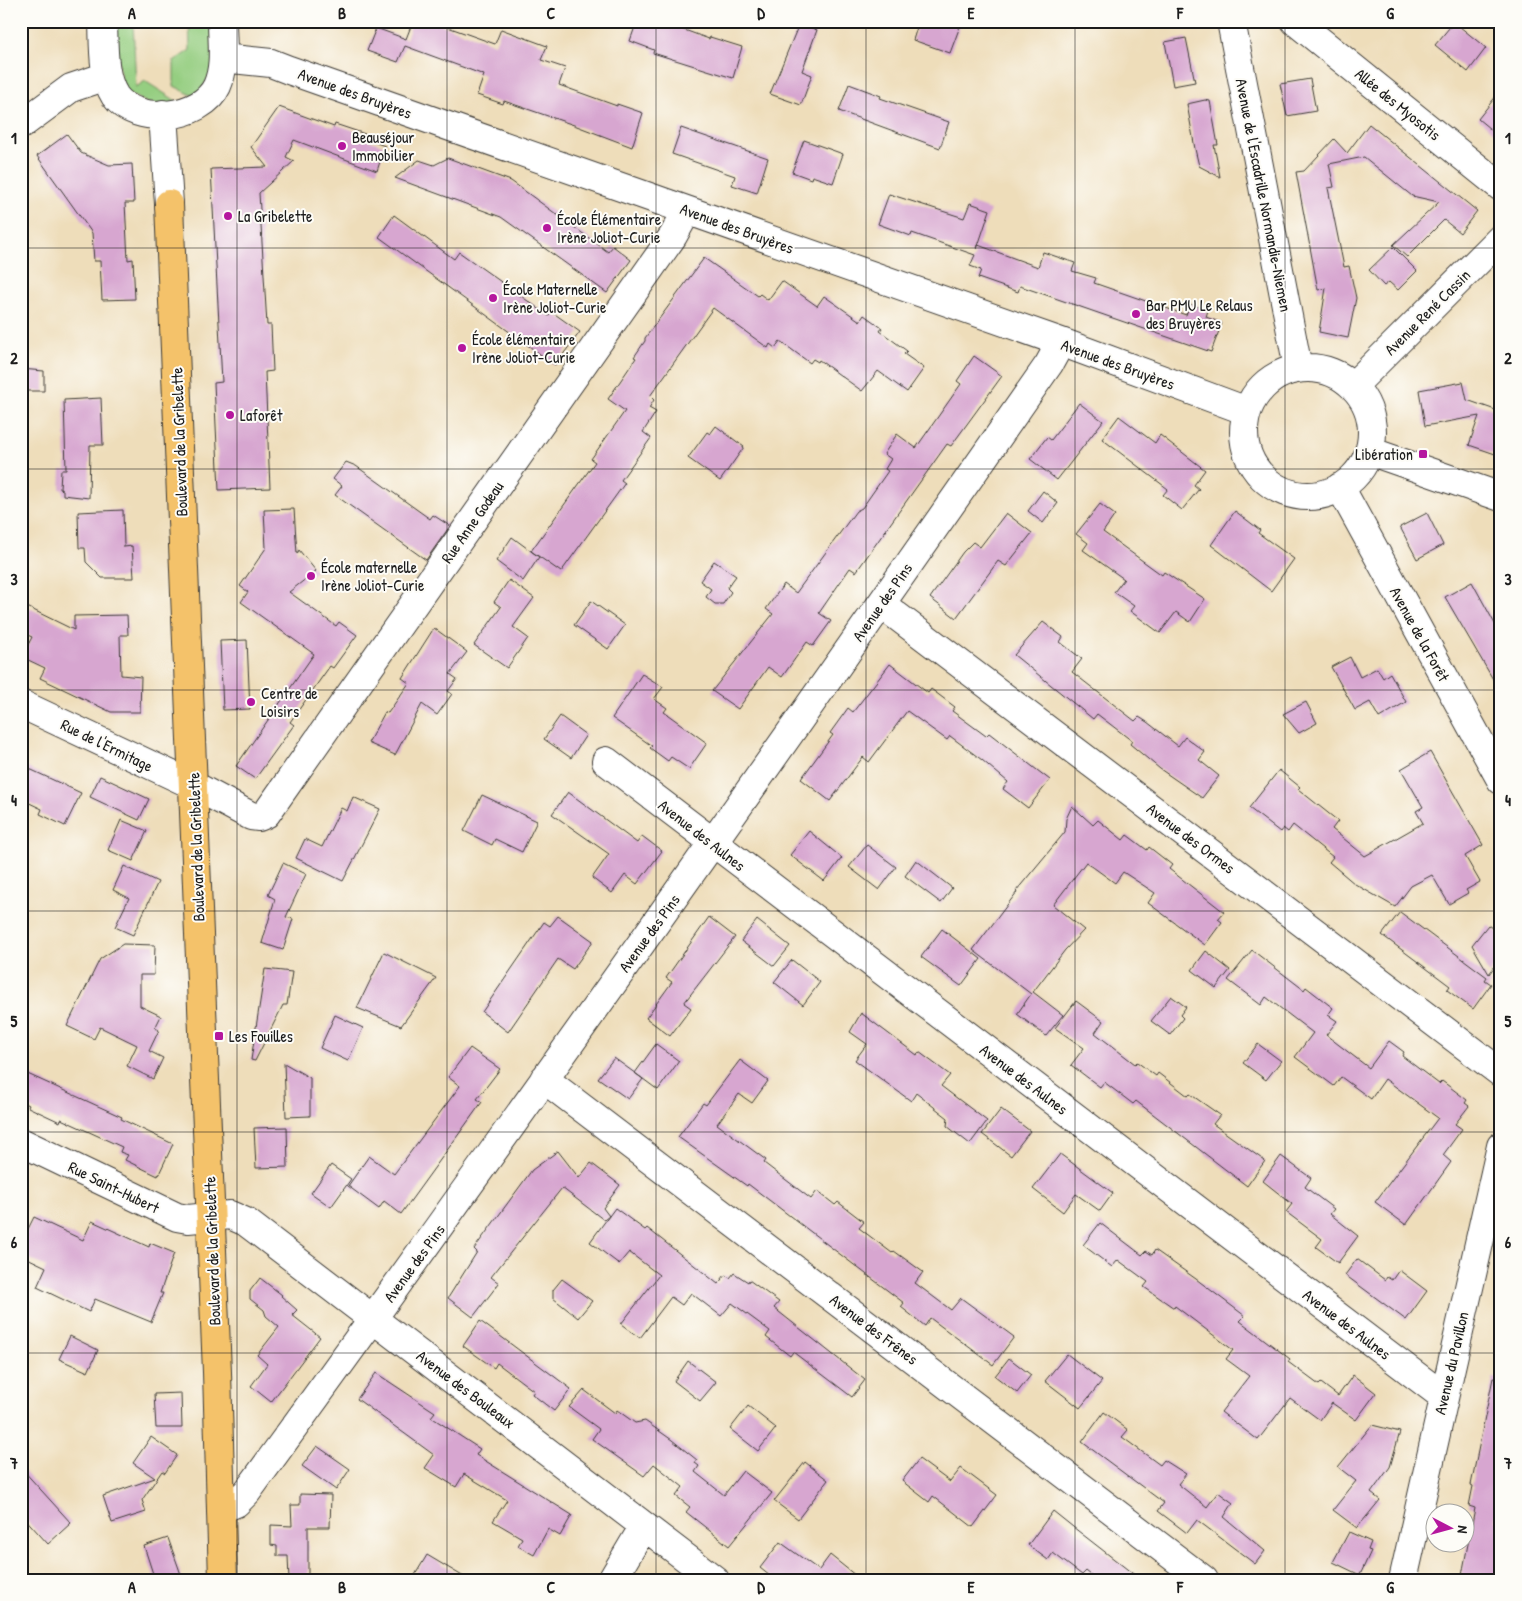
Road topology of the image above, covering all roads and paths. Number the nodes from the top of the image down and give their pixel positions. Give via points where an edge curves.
1 (103, 21) edge
2 (222, 21) edge
3 (1231, 21) edge
4 (1295, 21) edge
5 (223, 58) junction
6 (107, 76) junction
7 (163, 114) junction
8 (21, 125) edge
9 (1501, 187) edge
10 (169, 204) joint
11 (686, 211) junction
12 (1501, 238) edge
13 (1060, 342) junction
14 (1298, 368) junction
15 (1353, 386) junction
16 (1248, 411) junction
17 (1369, 451) junction
18 (1340, 487) junction
19 (1501, 497) edge
20 (881, 604) junction
21 (21, 704) edge
22 (606, 761) dead end
23 (1501, 780) edge
24 (194, 785) junction
25 (713, 843) junction
26 (1501, 1073) edge
27 (544, 1079) junction
28 (21, 1142) edge
29 (1501, 1146) edge
30 (210, 1217) junction
31 (374, 1319) junction
32 (1444, 1397) junction
33 (221, 1509) junction
34 (644, 1526) junction
35 (224, 1580) edge
36 (612, 1580) edge
37 (715, 1580) edge
38 (1204, 1580) edge
39 (1403, 1580) edge

1 - 6 street
2 - 5 street
3 - 14 street, Avenue de l'Escadrille Normandie-Niemen
4 - 9 street, Allée des Myosotis
5 - 7 street via 217,87 210,97 187,112
5 - 11 street, Avenue des Bruyères via 271,63
6 - 7 street via 116,97 126,106 143,113
6 - 8 street via 71,88
7 - 10 street, Boulevard de la Gribelette
10 - 24 main road, Boulevard de la Gribelette
11 - 13 street, Avenue des Bruyères
11 - 24 street, Rue Anne Godeau via 668,244 266,814 251,816
12 - 15 street, Avenue René Cassin
13 - 16 street, Avenue des Bruyères
13 - 20 street, Avenue des Pins via 1049,364
14 - 15 street via 1318,368
14 - 16 street via 1266,383
15 - 17 street via 1364,400 1370,417
16 - 18 street via 1244,430 1246,450 1267,482 1303,496 1322,494
17 - 18 street via 1362,466
17 - 19 street
18 - 23 street, Avenue de la Forêt
20 - 25 street, Avenue des Pins
20 - 26 street, Avenue des Ormes
21 - 24 street, Rue de l'Ermitage
22 - 25 street, Avenue des Aulnes
24 - 30 main road, Boulevard de la Gribelette
25 - 27 street, Avenue des Pins
25 - 32 street, Avenue des Aulnes
27 - 31 street, Avenue des Pins
27 - 38 street, Avenue des Frênes
28 - 30 street, Rue Saint-Hubert via 177,1217
29 - 32 street, Avenue du Pavillon
30 - 31 street, Avenue des Bouleaux via 230,1215 246,1222
30 - 33 main road, Boulevard de la Gribelette
31 - 33 street, Avenue des Pins via 247,1492 236,1503
31 - 34 street, Avenue des Bouleaux
32 - 39 street, Avenue du Pavillon
33 - 35 main road, Boulevard de la Gribelette
34 - 36 street
34 - 37 street, Avenue des Bouleaux

